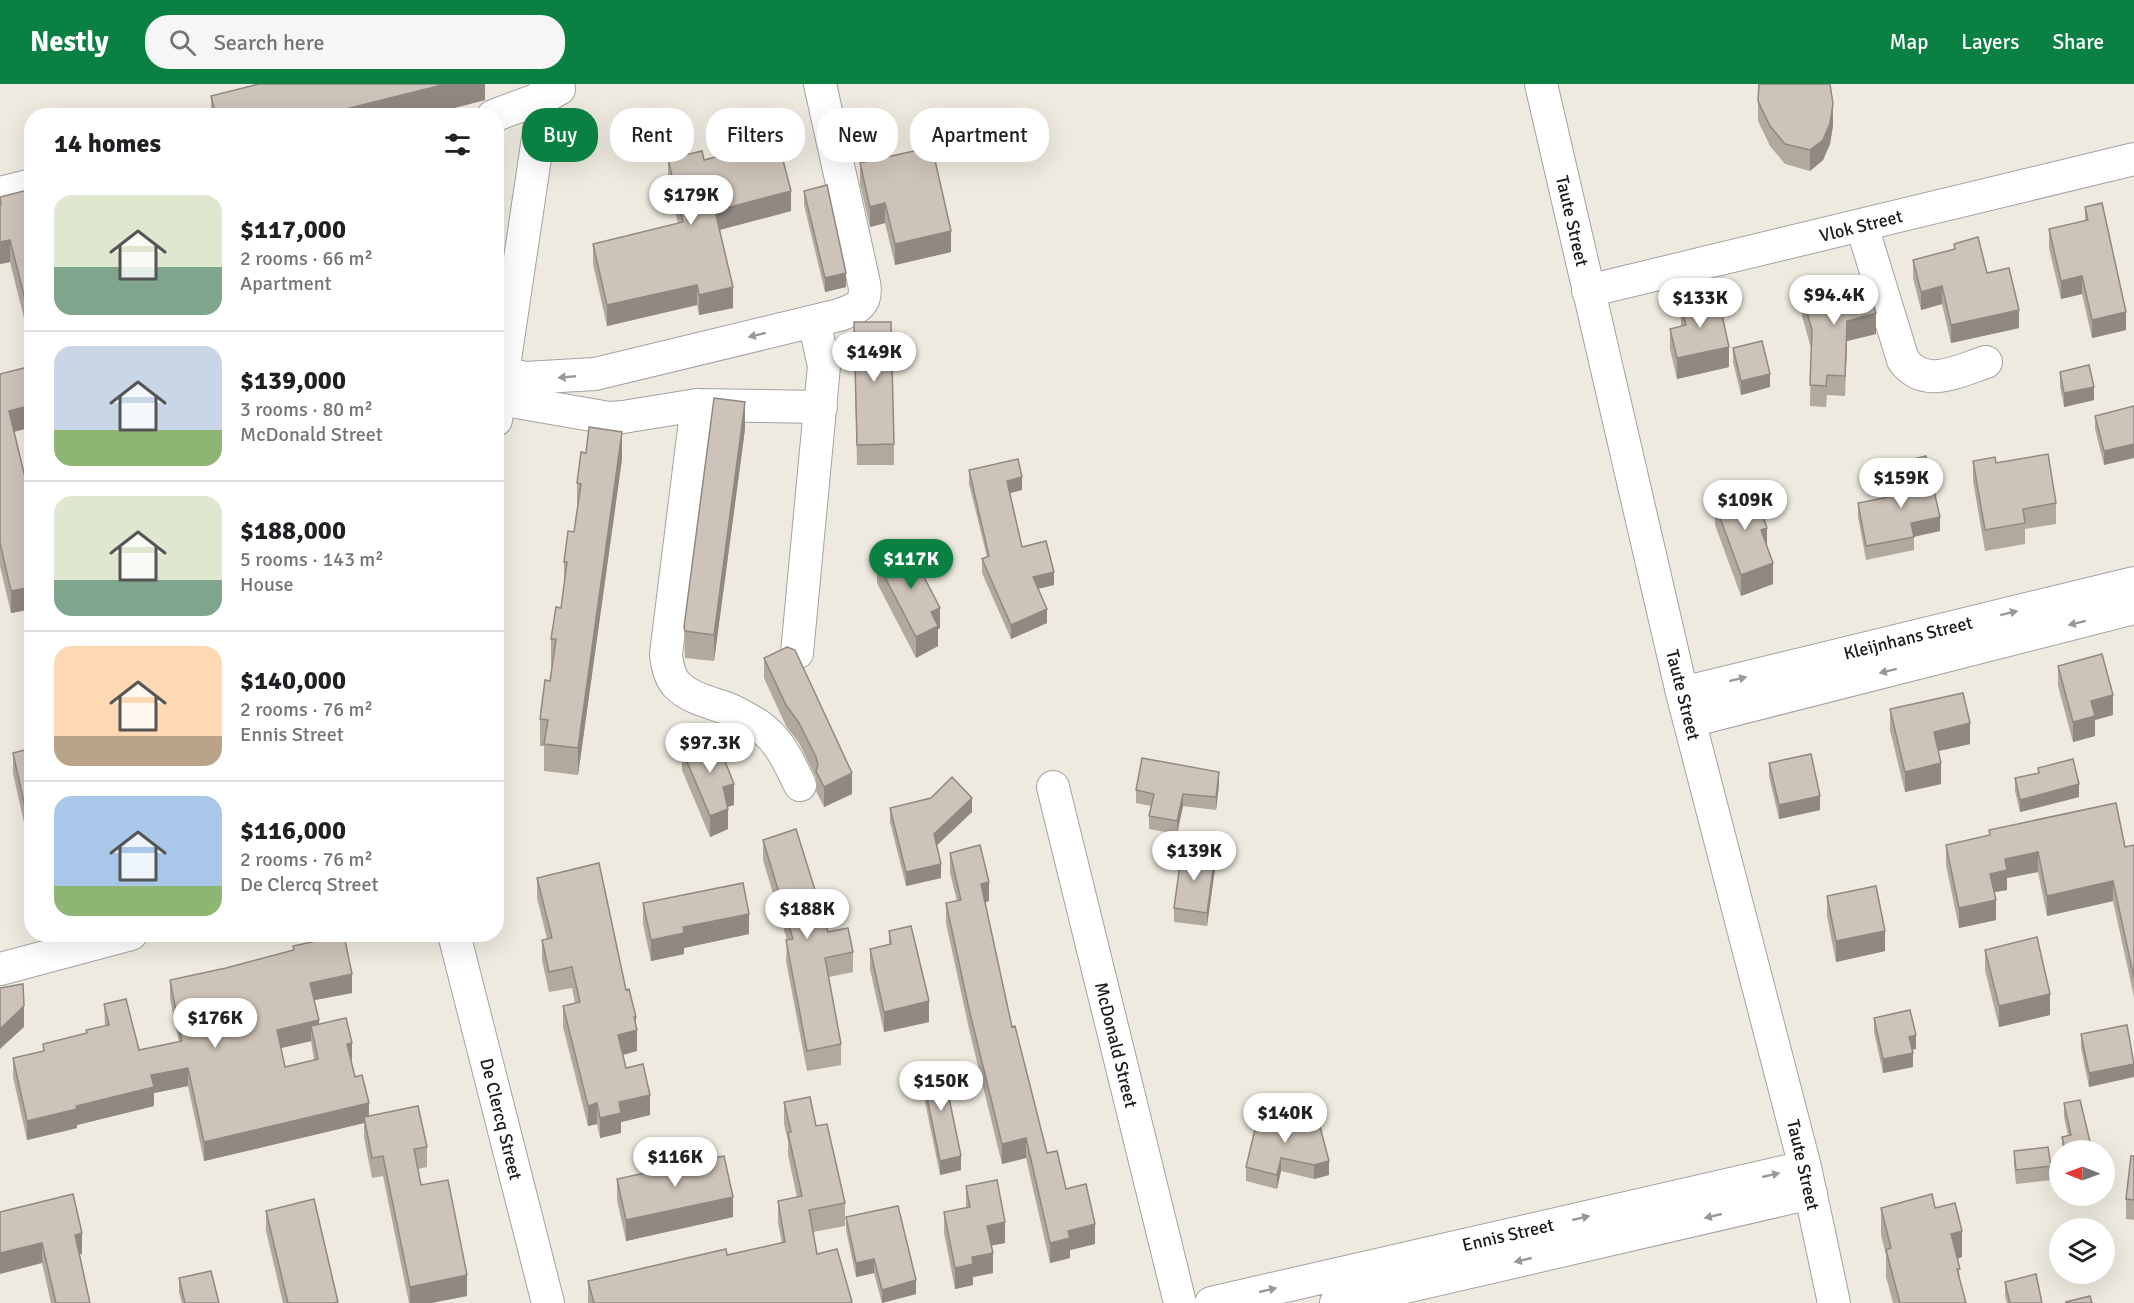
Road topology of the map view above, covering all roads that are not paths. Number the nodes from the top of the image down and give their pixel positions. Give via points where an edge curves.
1 (820, 84) edge
2 (1541, 84) edge
3 (553, 88) edge
4 (504, 111) edge
5 (2134, 159) edge
6 (24, 187) edge
7 (0, 193) edge
8 (1862, 226) junction
9 (1588, 291) junction
10 (814, 321) junction
11 (1986, 362) dead end
12 (504, 375) edge
13 (504, 395) edge
14 (504, 399) edge
15 (697, 405) junction
16 (821, 407) junction
17 (2134, 583) edge
18 (2134, 608) edge
19 (797, 653) edge
20 (1686, 707) junction
21 (800, 785) dead end
22 (1053, 787) dead end
23 (101, 942) edge
24 (456, 942) edge
25 (0, 969) edge
26 (1808, 1180) junction
27 (548, 1303) edge
28 (1180, 1303) edge
29 (1211, 1303) edge
30 (1336, 1303) edge
31 (1834, 1303) edge

1 - 10 street via 866,294 862,303 850,311
2 - 9 street, Taute Street
3 - 4 street
3 - 12 street
5 - 8 street, Vlok Street
6 - 7 street
8 - 9 street, Vlok Street
8 - 11 street via 1908,366 1923,376 1936,377
9 - 20 street, Taute Street
10 -> 13 street via 595,374 525,378
10 - 16 street via 824,366
14 - 15 street via 609,418
15 - 16 street
15 - 21 street via 667,664 675,683 683,690 759,726 783,749
16 - 19 street
20 -> 17 street, Kleijnhans Street
18 -> 20 street, Kleijnhans Street
20 - 26 street, Taute Street
22 - 28 street, McDonald Street
23 - 25 street
24 - 27 street, De Clercq Street
29 -> 26 street, Ennis Street
26 -> 30 street, Ennis Street
26 - 31 street, Taute Street

